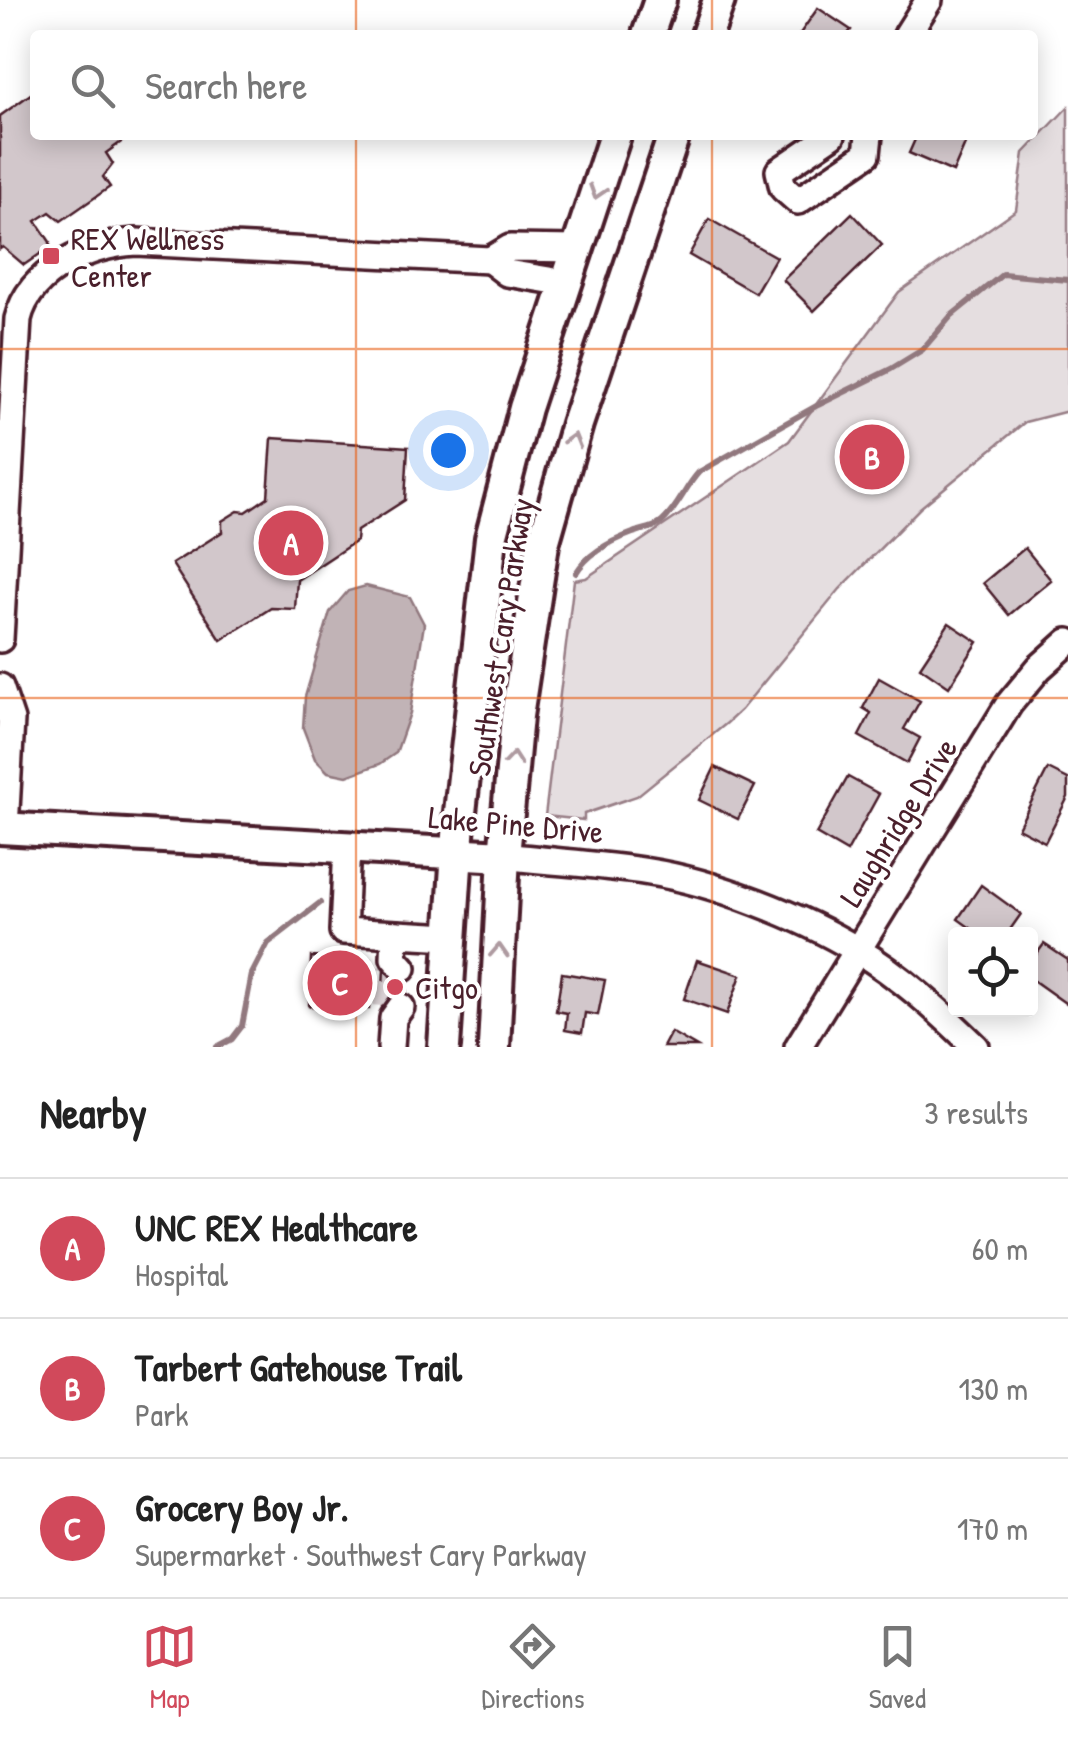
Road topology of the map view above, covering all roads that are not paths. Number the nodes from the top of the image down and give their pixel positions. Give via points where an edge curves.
1 (660, 0) edge
2 (719, 0) edge
3 (928, 0) edge
4 (650, 30) edge
5 (709, 30) edge
6 (911, 30) edge
7 (613, 140) edge
8 (672, 140) edge
9 (825, 140) edge
10 (868, 140) edge
11 (578, 250) junction
12 (490, 260) junction
13 (567, 283) junction
14 (0, 639) edge
15 (1068, 642) edge
16 (0, 686) edge
17 (2, 828) edge
18 (347, 846) junction
19 (456, 853) junction
20 (504, 856) junction
21 (451, 937) junction
22 (857, 950) junction
23 (393, 1011) tunnel mouth
24 (391, 1047) edge
25 (444, 1047) edge
26 (494, 1047) edge
27 (798, 1047) edge
28 (976, 1047) edge

1 - 4 main road
2 - 5 main road
3 - 6 street
7 -> 11 main road, Southwest Cary Parkway
20 -> 8 main road, Southwest Cary Parkway via 516,716 543,544
9 - 10 street via 779,171 783,188 798,202 867,154
11 - 12 street via 510,248
11 - 13 main road, Southwest Cary Parkway
12 - 13 street via 506,273
12 - 14 street via 136,242 82,254 39,282 18,319
13 - 19 main road, Southwest Cary Parkway via 491,538
15 - 22 street, Laughridge Drive via 1009,704
16 - 17 street via 11,720
17 - 18 main road, Lake Pine Drive
18 - 19 main road, Lake Pine Drive
18 - 21 street via 343,931 395,957
19 - 20 main road, Lake Pine Drive
19 - 21 main road, Southwest Cary Parkway
20 - 22 street, Lake Pine Drive via 683,879 787,916
26 -> 20 main road, Southwest Cary Parkway
21 - 25 main road, Southwest Cary Parkway
22 - 27 street, Laughridge Drive
22 - 28 street, Lake Pine Drive
23 - 24 street

